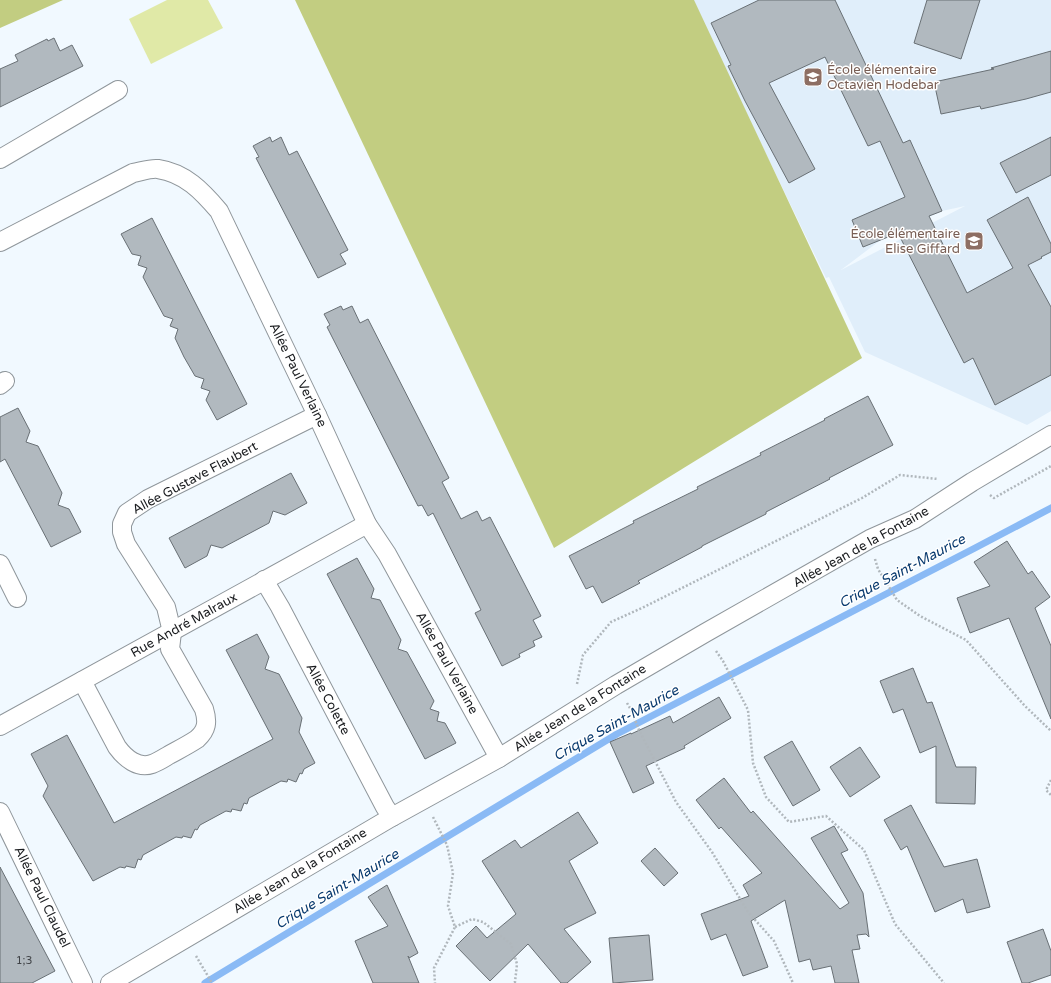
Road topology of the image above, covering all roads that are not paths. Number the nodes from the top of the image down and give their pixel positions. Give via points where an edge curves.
1 (118, 90) dead end
2 (0, 159) edge
3 (0, 242) edge
4 (317, 415) junction
5 (1051, 435) edge
6 (367, 524) junction
7 (0, 564) edge
8 (264, 580) junction
9 (17, 598) dead end
10 (172, 632) junction
11 (82, 681) junction
12 (0, 726) edge
13 (499, 758) junction
14 (0, 812) edge
15 (392, 816) junction
16 (83, 983) edge
17 (110, 983) edge

1 - 2 street
3 - 4 street, Allée Paul Verlaine via 133,173 156,169 176,174 193,184 219,211
4 - 6 street, Allée Paul Verlaine
4 - 10 street, Allée Gustave Flaubert via 127,513 122,524 126,544 166,608
5 - 13 street, Allée Jean de la Fontaine via 972,482 915,520 870,539 623,681
6 - 8 street, Rue André Malraux
6 - 13 street, Allée Paul Verlaine via 387,554
7 - 9 street
8 - 10 street, Rue André Malraux
8 - 15 street, Allée Colette via 385,808
10 - 11 street, Rue André Malraux
10 - 11 street, Allée Gustave Flaubert via 170,649 207,717 205,729 197,740 152,764 134,762 117,747
11 - 12 street, Rue André Malraux
13 - 15 street, Allée Jean de la Fontaine
14 - 16 street, Allée Paul Claudel
15 - 17 street, Allée Jean de la Fontaine

